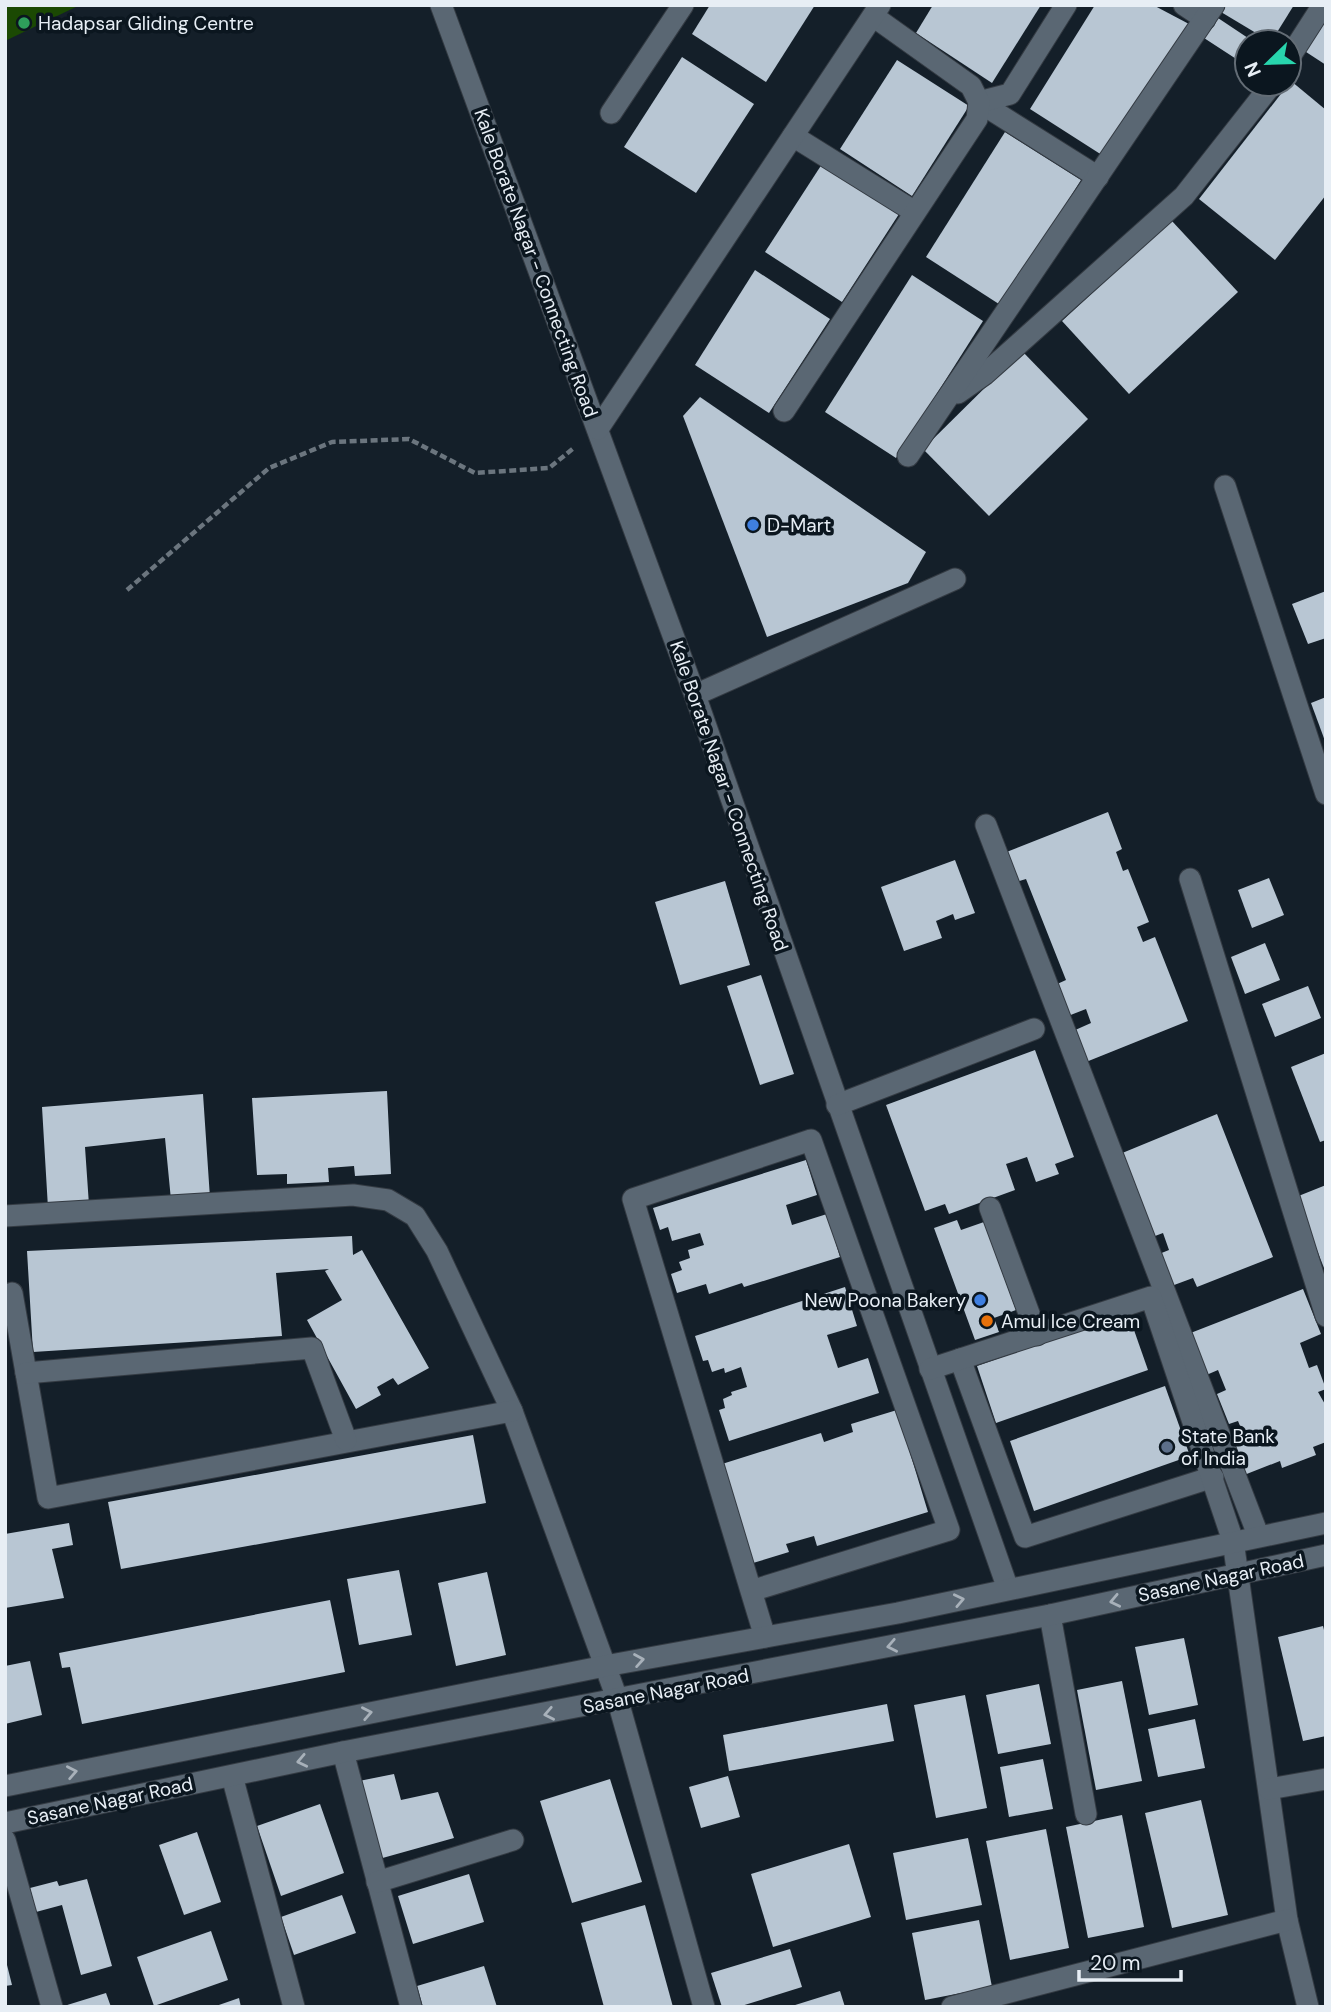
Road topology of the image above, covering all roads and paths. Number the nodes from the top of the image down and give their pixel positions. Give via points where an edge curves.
1 (441, 5) edge
2 (683, 5) edge
3 (1066, 5) edge
4 (1184, 5) edge
5 (1323, 5) edge
6 (877, 11) edge
7 (1209, 12) edge
8 (1303, 36) edge
9 (1261, 98) edge
10 (979, 102) junction
11 (611, 113) dead end
12 (793, 136) junction
13 (1098, 177) junction
14 (915, 212) junction
15 (946, 401) junction
16 (784, 411) dead end
17 (598, 429) junction
18 (908, 456) dead end
19 (1225, 486) dead end
20 (955, 579) dead end
21 (127, 590) dead end
22 (695, 695) junction
23 (1326, 794) edge
24 (986, 825) dead end
25 (1190, 879) dead end
26 (1034, 1029) dead end
27 (837, 1105) junction
28 (990, 1208) dead end
29 (5, 1216) edge
30 (12, 1293) dead end
31 (1326, 1317) edge
32 (1037, 1335) junction
33 (960, 1359) junction
34 (930, 1369) junction
35 (26, 1373) junction
36 (512, 1411) junction
37 (346, 1440) junction
38 (1213, 1477) junction
39 (1326, 1523) edge
40 (1258, 1535) junction
41 (1233, 1541) junction
42 (1326, 1555) edge
43 (1238, 1573) junction
44 (1008, 1589) junction
45 (751, 1591) junction
46 (1050, 1615) junction
47 (765, 1637) junction
48 (605, 1666) junction
49 (618, 1701) junction
50 (343, 1752) junction
51 (232, 1776) junction
52 (1326, 1779) edge
53 (5, 1786) edge
54 (1269, 1788) junction
55 (1086, 1814) dead end
56 (5, 1823) edge
57 (5, 1840) edge
58 (513, 1840) dead end
59 (377, 1882) junction
60 (1287, 1920) junction
61 (52, 2007) edge
62 (293, 2007) edge
63 (411, 2007) edge
64 (704, 2007) edge
65 (952, 2007) edge
66 (1308, 2007) edge

1 - 17 street, Kale Borate Nagar - Connecting Road
2 - 11 street
3 - 10 street via 1010,94
4 - 7 street
5 - 8 street
6 - 10 street via 971,86
6 - 12 street
7 - 13 street
9 - 15 street via 1184,196 985,374
10 - 13 street
10 - 14 street via 977,119
12 - 14 street
12 - 17 street
13 - 15 street
14 - 16 street
15 - 18 street
17 - 21 path via 549,468 475,473 409,439 332,442 270,468
17 - 22 street, Kale Borate Nagar - Connecting Road
19 - 23 street
20 - 22 street
22 - 27 street, Kale Borate Nagar - Connecting Road
24 - 40 street
25 - 31 street
26 - 27 street
27 - 34 street, Kale Borate Nagar - Connecting Road
28 - 32 street
29 - 36 street via 353,1195 388,1200 415,1216 437,1251
30 - 35 street
32 - 33 street
32 - 38 street via 1151,1297
33 - 34 street
33 - 38 street via 1024,1537
34 - 44 street, Kale Borate Nagar - Connecting Road
35 - 37 street via 312,1348
35 - 37 street via 48,1498
36 - 37 street
36 - 48 street
38 - 41 street
39 - 40 street, Sasane Nagar Road
40 - 41 street, Sasane Nagar Road
41 - 43 street
41 - 44 street, Sasane Nagar Road
42 - 43 street, Sasane Nagar Road
43 -> 46 street, Sasane Nagar Road
43 - 54 street
47 -> 44 street, Sasane Nagar Road
45 - 45 street via 633,1199 811,1140 949,1530
45 - 47 street
46 -> 49 street, Sasane Nagar Road
46 - 55 street
48 -> 47 street, Sasane Nagar Road
48 - 49 street
53 -> 48 street, Sasane Nagar Road
49 -> 50 street, Sasane Nagar Road
49 - 64 street
50 -> 51 street, Sasane Nagar Road
50 - 59 street
51 - 56 street, Sasane Nagar Road
51 - 62 street
52 - 54 street
54 - 60 street
57 - 61 street
58 - 59 street
59 - 63 street
60 - 65 street
60 - 66 street

